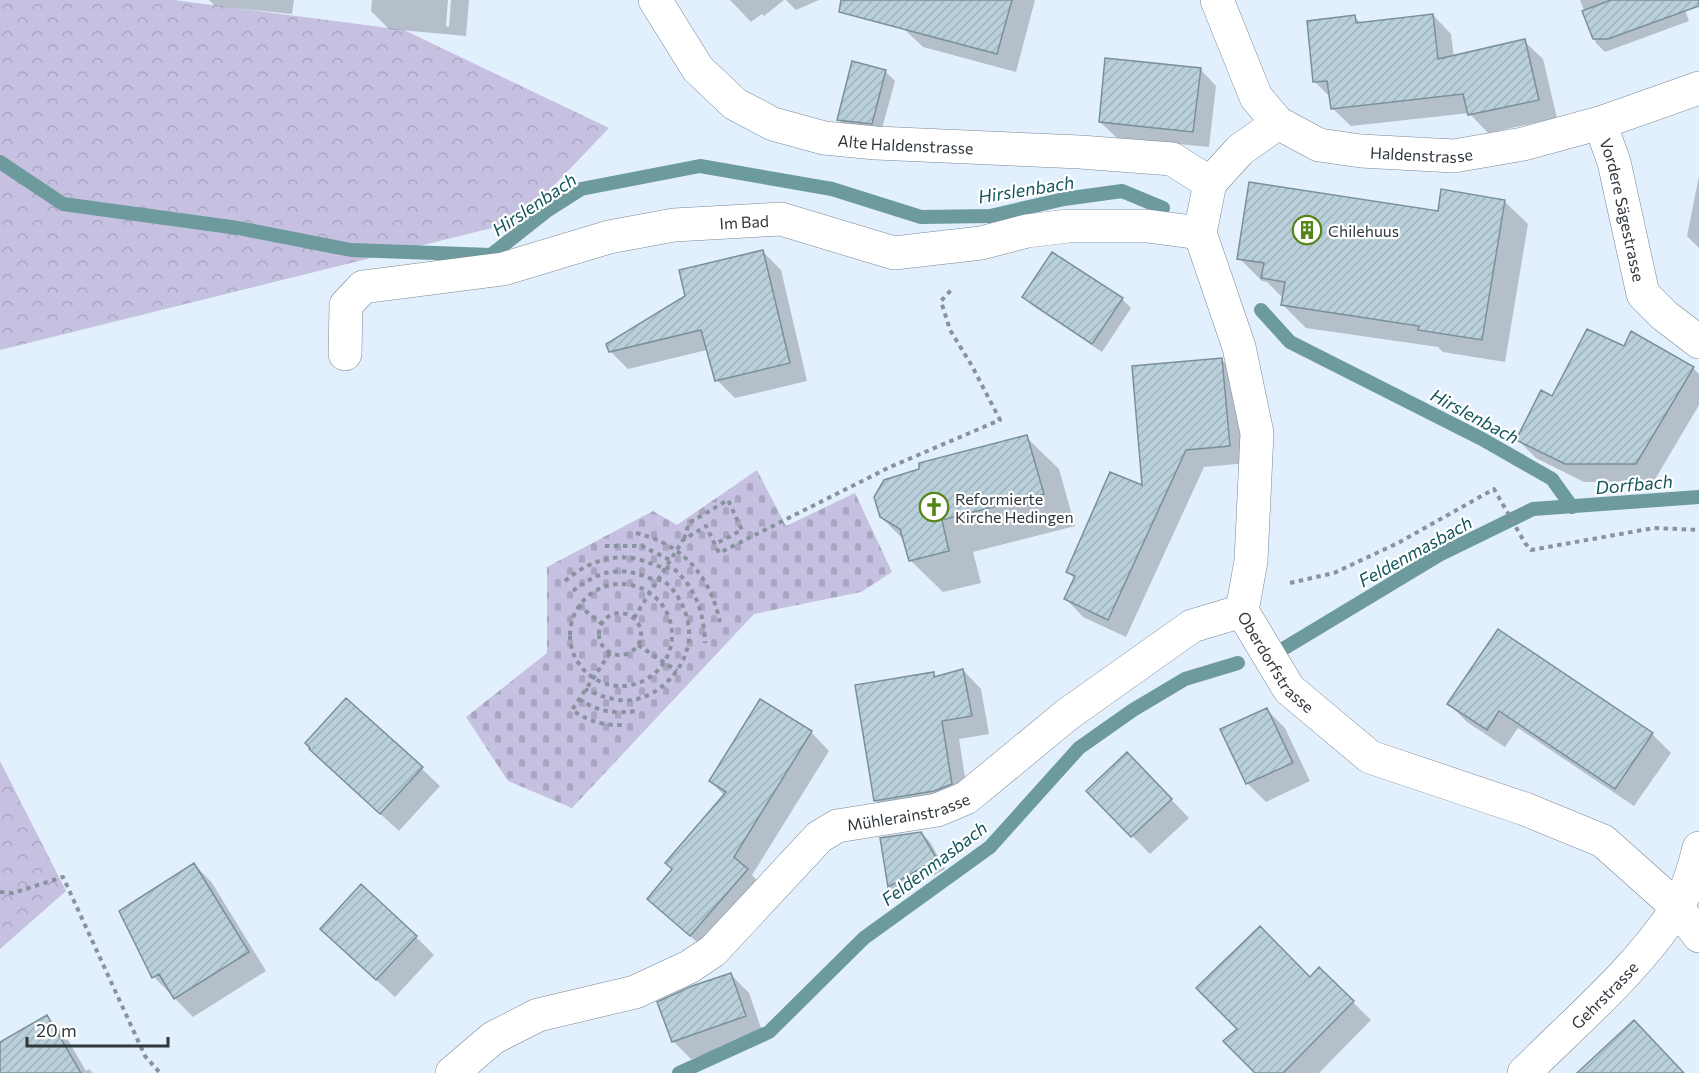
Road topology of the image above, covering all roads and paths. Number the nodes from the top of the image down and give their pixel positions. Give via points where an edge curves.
1 (655, 0) edge
2 (1217, 0) edge
3 (1699, 88) edge
4 (1278, 123) junction
5 (1600, 123) junction
6 (1210, 183) junction
7 (1200, 233) junction
8 (957, 285) dead end
9 (1699, 342) edge
10 (345, 354) dead end
11 (1699, 530) edge
12 (636, 533) dead end
13 (683, 540) junction
14 (714, 544) junction
15 (605, 546) dead end
16 (677, 550) junction
17 (670, 560) junction
18 (665, 568) junction
19 (1318, 577) dead end
20 (657, 580) junction
21 (565, 581) dead end
22 (573, 591) dead end
23 (650, 592) junction
24 (578, 606) junction
25 (1242, 611) junction
26 (634, 618) junction
27 (720, 622) dead end
28 (602, 624) junction
29 (705, 643) dead end
30 (638, 645) junction
31 (610, 653) junction
32 (664, 664) junction
33 (676, 671) junction
34 (592, 679) junction
35 (585, 689) junction
36 (579, 699) junction
37 (637, 711) dead end
38 (623, 725) dead end
39 (1699, 848) edge
40 (0, 892) edge
41 (1677, 907) junction
42 (1699, 936) edge
43 (160, 1073) edge
44 (452, 1073) edge
45 (1524, 1073) edge

1 - 6 street, Alte Haldenstrasse via 698,69 735,104 773,124 824,138 876,143 1172,159
2 - 4 street, Haldenstrasse via 1256,97
3 - 5 street, Haldenstrasse
4 - 5 street, Haldenstrasse via 1319,145 1454,156 1523,144
4 - 6 street via 1240,150
5 - 9 street, Vordere Sägestrasse via 1614,162 1642,294
6 - 7 street
7 - 10 street, Im Bad via 1147,226 1068,226 981,243 894,253 781,219 674,225 609,237 503,269 363,287 346,304
7 - 25 street, Oberdorfstrasse via 1239,347 1257,433 1251,561
8 - 14 path via 941,301 950,330 1000,420 890,467 719,553
11 - 19 path via 1654,528 1531,550 1494,489 1398,543
12 - 16 path
13 - 14 path via 706,526
13 - 14 path via 689,523 728,500 742,530
13 - 16 path
15 - 17 path via 642,546
16 - 17 path
16 - 27 path via 705,581
17 - 18 path
18 - 20 path
18 - 21 path via 640,560 600,560
18 - 29 path via 673,568 695,593 705,627
20 - 22 path via 619,570 599,574
20 - 23 path
20 - 33 path via 664,581 678,595 688,621 688,648
23 - 24 path via 635,585 603,586
23 - 26 path
23 - 32 path via 664,606 672,625 672,645
24 - 28 path
24 - 34 path via 569,637 579,667
25 - 41 street, Oberdorfstrasse via 1289,689 1370,757 1525,809 1603,841
25 - 44 street, Mühlerainstrasse via 1192,626 1068,714 966,798 937,810 837,826 819,837 713,951 689,967 635,992 538,1015 493,1038
26 - 28 path via 611,615
26 - 30 path via 640,627
28 - 31 path via 599,635
30 - 31 path via 620,656
30 - 32 path
31 - 34 path
32 - 33 path
32 - 34 path via 650,678 631,686 610,686
33 - 35 path via 658,690 634,700 609,699
34 - 35 path
35 - 36 path
36 - 37 path via 605,711
36 - 38 path via 572,710 583,718
39 - 41 street, Gehrstrasse via 1694,871
40 - 43 path via 13,893 63,877 145,1056
41 - 42 street, Oberdorfstrasse
41 - 45 street, Gehrstrasse via 1629,970

